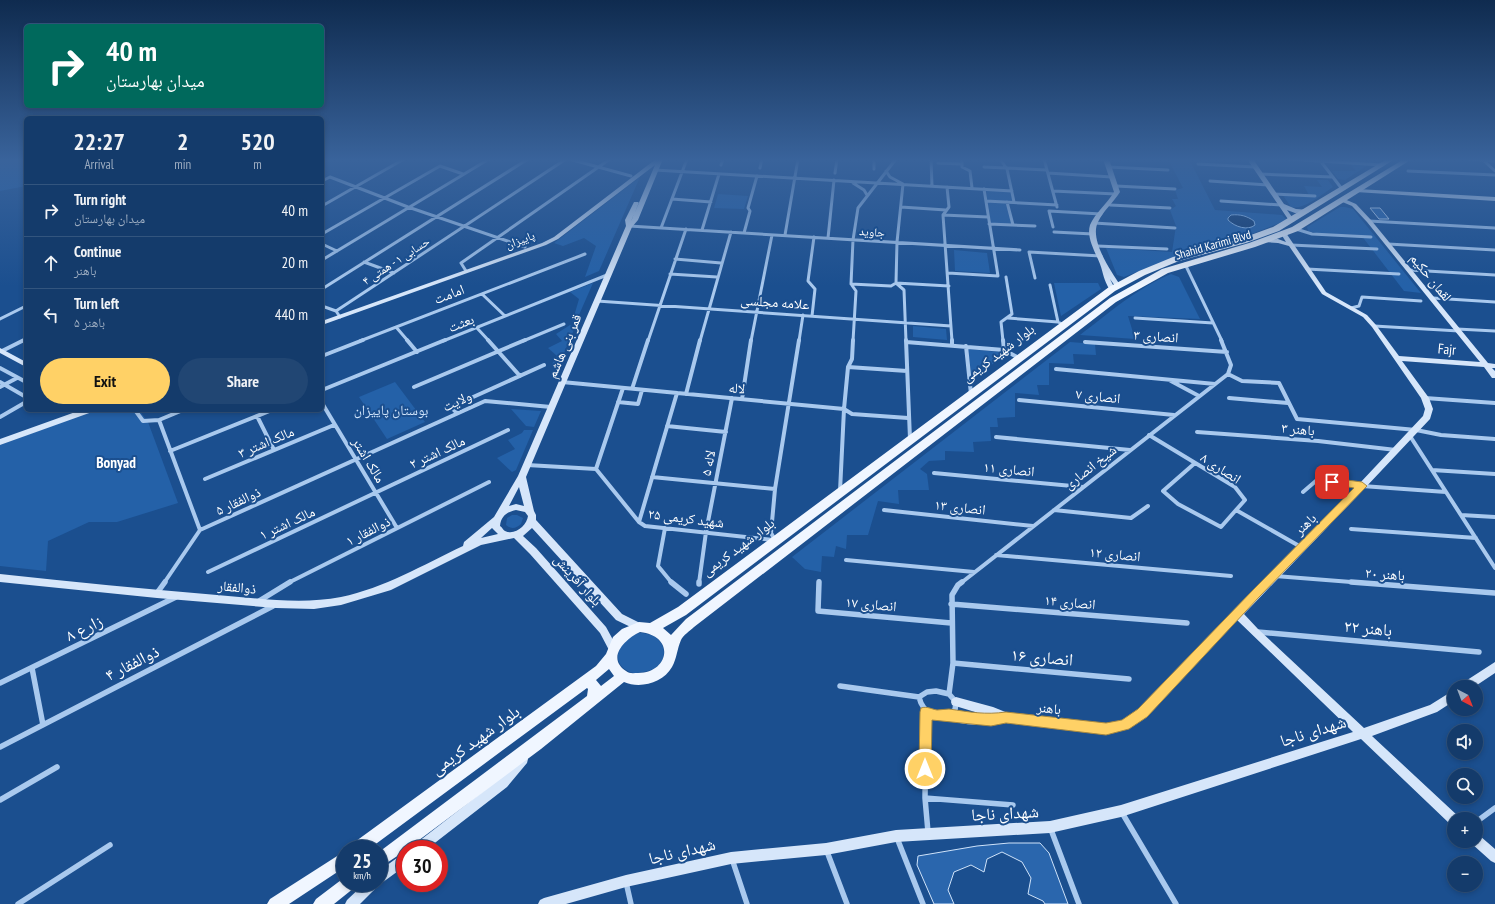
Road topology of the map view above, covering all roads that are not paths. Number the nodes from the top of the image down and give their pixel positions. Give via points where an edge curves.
1 (378, 201) edge
2 (392, 201) edge
3 (418, 201) edge
4 (461, 201) edge
5 (502, 201) edge
6 (549, 201) edge
7 (602, 201) edge
8 (636, 201) edge
9 (643, 201) edge
10 (672, 201) edge
11 (695, 201) edge
12 (750, 201) edge
13 (791, 201) edge
14 (832, 201) edge
15 (863, 201) edge
16 (902, 201) edge
17 (948, 201) edge
18 (986, 201) edge
19 (990, 201) edge
20 (1056, 201) edge
21 (1112, 201) edge
22 (1224, 201) edge
23 (1279, 201) edge
24 (1323, 201) edge
25 (1340, 201) edge
26 (1345, 201) edge
27 (711, 202) joint
28 (1007, 202) junction
29 (1014, 202) joint
30 (1057, 205) junction
31 (1110, 205) junction
32 (1281, 205) junction
33 (408, 207) junction
34 (901, 207) junction
35 (1170, 208) dead end
36 (946, 210) junction
37 (1307, 211) junction
38 (1059, 212) junction
39 (1101, 214) junction
40 (943, 215) junction
41 (437, 216) junction
42 (988, 217) junction
43 (1292, 220) junction
44 (1369, 220) junction
45 (1094, 223) junction
46 (989, 224) junction
47 (1013, 225) junction
48 (465, 226) junction
49 (629, 226) junction
50 (1035, 226) dead end
51 (1053, 227) dead end
52 (661, 228) junction
53 (1175, 228) dead end
54 (1495, 228) edge
55 (686, 229) junction
56 (1295, 229) junction
57 (702, 230) junction
58 (731, 232) junction
59 (1054, 232) dead end
60 (324, 233) edge
61 (744, 233) junction
62 (772, 234) junction
63 (1093, 234) junction
64 (1284, 234) junction
65 (785, 235) junction
66 (497, 237) junction
67 (814, 237) junction
68 (1371, 237) dead end
69 (828, 238) junction
70 (853, 240) junction
71 (1266, 241) junction
72 (897, 242) junction
73 (1388, 244) junction
74 (324, 245) edge
75 (945, 245) junction
76 (1291, 245) junction
77 (1097, 246) junction
78 (527, 248) junction
79 (994, 248) junction
80 (1167, 249) dead end
81 (1377, 249) dead end
82 (1020, 250) dead end
83 (1495, 250) edge
84 (337, 251) junction
85 (585, 254) dead end
86 (1100, 256) junction
87 (324, 259) edge
88 (675, 259) junction
89 (364, 262) junction
90 (722, 263) junction
91 (1185, 264) junction
92 (1307, 269) junction
93 (466, 270) junction
94 (1410, 270) junction
95 (394, 273) junction
96 (948, 273) junction
97 (670, 274) junction
98 (1399, 274) dead end
99 (607, 275) junction
100 (1495, 275) edge
101 (717, 277) junction
102 (1006, 277) dead end
103 (1035, 278) dead end
104 (896, 283) junction
105 (851, 284) junction
106 (1050, 285) dead end
107 (949, 286) junction
108 (324, 288) edge
109 (1119, 290) junction
110 (482, 294) junction
111 (1432, 298) junction
112 (598, 301) junction
113 (1421, 301) dead end
114 (1495, 302) edge
115 (660, 305) junction
116 (24, 307) edge
117 (324, 307) edge
118 (1352, 308) junction
119 (708, 309) junction
120 (756, 312) junction
121 (338, 314) junction
122 (803, 315) junction
123 (505, 316) junction
124 (812, 316) junction
125 (1007, 318) junction
126 (1135, 318) dead end
127 (0, 319) edge
128 (854, 319) junction
129 (324, 322) edge
130 (1213, 322) junction
131 (905, 323) junction
132 (564, 324) dead end
133 (1061, 324) junction
134 (951, 326) junction
135 (1374, 326) junction
136 (396, 327) junction
137 (477, 328) junction
138 (1458, 330) junction
139 (1495, 331) edge
140 (24, 340) edge
141 (906, 342) junction
142 (1085, 342) dead end
143 (952, 345) junction
144 (966, 346) junction
145 (1004, 350) junction
146 (1, 351) edge
147 (417, 352) junction
148 (499, 352) junction
149 (1227, 352) junction
150 (324, 355) edge
151 (1019, 358) junction
152 (1396, 358) junction
153 (24, 364) edge
154 (544, 365) dead end
155 (1487, 366) junction
156 (1495, 366) edge
157 (848, 367) junction
158 (0, 368) edge
159 (1056, 369) dead end
160 (907, 371) junction
161 (1228, 374) junction
162 (520, 376) junction
163 (1495, 376) edge
164 (17, 378) junction
165 (1169, 379) junction
166 (24, 381) edge
167 (0, 382) edge
168 (562, 382) junction
169 (1216, 384) junction
170 (2, 386) edge
171 (414, 387) dead end
172 (623, 388) junction
173 (324, 389) edge
174 (632, 389) junction
175 (642, 390) junction
176 (677, 393) junction
177 (686, 394) junction
178 (971, 394) junction
179 (1199, 396) junction
180 (24, 397) edge
181 (732, 398) junction
182 (1229, 398) dead end
183 (1425, 398) junction
184 (742, 399) junction
185 (1019, 400) dead end
186 (618, 402) junction
187 (24, 403) edge
188 (1288, 403) junction
189 (1495, 403) edge
190 (789, 404) junction
191 (324, 407) edge
192 (551, 408) junction
193 (844, 409) junction
194 (68, 412) edge
195 (84, 412) edge
196 (137, 412) edge
197 (178, 412) edge
198 (267, 412) edge
199 (456, 413) junction
200 (1174, 415) junction
201 (257, 416) junction
202 (0, 417) edge
203 (908, 418) junction
204 (159, 420) junction
205 (53, 424) junction
206 (334, 425) junction
207 (667, 426) junction
208 (508, 430) dead end
209 (726, 432) junction
210 (1197, 432) dead end
211 (1413, 433) junction
212 (1149, 435) junction
213 (996, 437) dead end
214 (1495, 439) edge
215 (910, 440) junction
216 (0, 442) edge
217 (274, 450) junction
218 (1130, 450) junction
219 (1396, 450) junction
220 (170, 451) junction
221 (356, 459) junction
222 (1195, 464) junction
223 (527, 465) junction
224 (596, 469) junction
225 (1432, 470) junction
226 (934, 473) dead end
227 (1495, 474) edge
228 (522, 477) junction
229 (652, 477) junction
230 (205, 479) dead end
231 (489, 482) dead end
232 (716, 484) junction
233 (1083, 486) junction
234 (1362, 486) junction
235 (775, 489) junction
236 (840, 492) junction
237 (1303, 492) dead end
238 (1446, 492) junction
239 (376, 493) junction
240 (1148, 506) dead end
241 (884, 510) dead end
242 (1054, 510) junction
243 (1236, 510) junction
244 (530, 511) junction
245 (1461, 515) junction
246 (499, 516) junction
247 (1495, 517) edge
248 (532, 522) junction
249 (639, 522) junction
250 (1033, 526) junction
251 (397, 528) junction
252 (665, 528) junction
253 (1351, 529) dead end
254 (200, 530) junction
255 (706, 532) junction
256 (513, 535) junction
257 (1476, 538) junction
258 (775, 540) junction
259 (1302, 547) junction
260 (461, 550) junction
261 (996, 555) junction
262 (846, 560) dead end
263 (1494, 566) edge
264 (208, 572) dead end
265 (974, 572) junction
266 (1231, 576) dead end
267 (1273, 576) junction
268 (0, 578) edge
269 (820, 581) dead end
270 (699, 584) dead end
271 (1495, 593) edge
272 (156, 594) junction
273 (686, 594) dead end
274 (179, 596) junction
275 (258, 602) junction
276 (276, 604) junction
277 (951, 604) junction
278 (682, 610) junction
279 (1237, 613) junction
280 (690, 622) junction
281 (951, 622) junction
282 (1187, 623) dead end
283 (639, 627) junction
284 (653, 628) junction
285 (1255, 632) junction
286 (1479, 652) dead end
287 (612, 653) junction
288 (671, 653) junction
289 (953, 663) junction
290 (1495, 667) edge
291 (32, 668) junction
292 (623, 676) junction
293 (1129, 679) dead end
294 (1476, 680) edge
295 (583, 682) junction
296 (0, 683) edge
297 (840, 686) dead end
298 (919, 698) junction
299 (952, 698) junction
300 (593, 699) junction
301 (1447, 700) edge
302 (926, 712) junction
303 (949, 715) junction
304 (1006, 718) junction
305 (43, 725) junction
306 (1362, 734) junction
307 (536, 744) junction
308 (0, 747) edge
309 (57, 767) dead end
310 (925, 798) junction
311 (0, 800) edge
312 (1013, 805) dead end
313 (1495, 808) edge
314 (1121, 811) junction
315 (1447, 813) edge
316 (1483, 817) edge
317 (1050, 827) junction
318 (928, 834) junction
319 (896, 836) junction
320 (369, 840) edge
321 (430, 840) edge
322 (110, 845) dead end
323 (1483, 846) edge
324 (826, 849) junction
325 (388, 854) edge
326 (1495, 857) edge
327 (731, 858) junction
328 (336, 864) edge
329 (396, 866) edge
330 (388, 872) edge
331 (626, 881) junction
332 (337, 892) edge
333 (364, 892) edge
334 (18, 904) edge
335 (276, 904) edge
336 (321, 904) edge
337 (351, 904) edge
338 (544, 904) edge
339 (631, 904) edge
340 (747, 904) edge
341 (847, 904) edge
342 (923, 904) edge
343 (1079, 904) edge
344 (1176, 904) edge

1 - 60 street
2 - 33 street
3 - 33 street
4 - 41 street
5 - 48 street, حسابی ۱ - همتی ۴
6 - 66 street
7 - 78 street, پاییزان via 556,238
8 - 49 street, قمر بنی هاشم via 628,220
9 - 49 street, قمر بنی هاشم via 635,220
10 - 52 street
11 - 27 street
12 - 61 street
13 - 65 street
14 - 69 street
15 - 70 street via 858,208
16 - 34 street
17 - 36 street
18 - 42 street
19 - 28 street
20 - 30 street
21 - 31 street
22 - 32 street
23 - 32 street
24 - 37 main road, بلوار شهید کریمی
25 - 56 main road, Shahid Karimi Blvd
26 - 44 street, لقمان حکیم via 1354,205
27 - 57 street
28 - 29 street
28 - 47 street
29 - 30 street
30 - 38 street
31 - 35 street
31 - 39 street
32 - 37 street via 1295,211
32 - 43 street
33 - 41 street
33 - 84 street
34 - 36 street
34 - 72 street
36 - 40 street
37 - 43 main road, بلوار شهید کریمی
38 - 39 street
38 - 51 street via 1049,211
39 - 45 street
40 - 42 street
40 - 75 street
41 - 48 street
41 - 89 street
42 - 46 street
43 - 109 main road, بلوار شهید کریمی via 1243,241 1176,259 1142,273
44 - 54 street
44 - 73 street, لقمان حکیم
45 - 53 street
45 - 63 street
46 - 47 street
46 - 79 street
47 - 50 street
48 - 66 street
48 - 95 street, حسابی ۱ - همتی ۴
49 - 52 street, جاوید
49 - 99 street, قمر بنی هاشم
52 - 55 street, جاوید
55 - 57 street, جاوید
55 - 88 street
56 - 64 main road, Shahid Karimi Blvd
56 - 68 street via 1312,234
57 - 58 street, جاوید
58 - 61 street, جاوید
58 - 90 street
59 - 63 street
61 - 62 street, جاوید
62 - 65 street, جاوید
62 - 120 street
63 - 77 street
64 - 71 main road, Shahid Karimi Blvd
64 - 76 street
65 - 67 street, جاوید
66 - 78 street
66 - 93 street via 461,263
67 - 69 street, جاوید
67 - 124 street via 808,280 815,288
69 - 70 street, جاوید
70 - 72 street, جاوید
70 - 105 street
71 - 76 street
71 - 91 main road, Shahid Karimi Blvd
72 - 75 street, جاوید
72 - 104 street
73 - 83 street
73 - 94 street, لقمان حکیم
74 - 84 street
75 - 79 street, جاوید
75 - 96 street
76 - 81 street
76 - 92 street
77 - 80 street
77 - 86 street
78 - 93 street, پاییزان via 490,264
79 - 82 street, جاوید
79 - 96 street via 998,276
84 - 87 street
85 - 110 street, امامت
86 - 103 street via 1029,252
86 - 109 street
88 - 90 street
88 - 97 street
89 - 95 street
89 - 108 street
90 - 101 street
91 - 109 main road, Shahid Karimi Blvd
91 - 130 street
92 - 98 street
92 - 118 street via 1324,293
93 - 121 street, پاییزان
94 - 100 street
94 - 111 street, لقمان حکیم
95 - 121 street, حسابی ۱ - همتی ۴
96 - 107 street
97 - 101 street
97 - 115 street
99 - 112 street, قمر بنی هاشم
99 - 123 street, بعثت
101 - 119 street
102 - 125 street via 1012,314
104 - 105 street via 891,286
104 - 107 street
104 - 131 street via 904,290
105 - 128 street via 856,291
106 - 133 street
107 - 134 street
109 - 133 main road, بلوار شهید کریمی
109 - 280 main road, بلوار شهید کریمی
110 - 123 street
110 - 136 street, امامت
111 - 114 street
111 - 138 street, لقمان حکیم
112 - 115 street, علامه مجلسی
112 - 168 street, قمر بنی هاشم
113 - 118 street via 1362,297 1359,306
115 - 119 street, علامه مجلسی
115 - 174 street
116 - 127 street
117 - 121 street
118 - 135 street via 1365,316
119 - 120 street, علامه مجلسی
119 - 177 street
120 - 122 street, علامه مجلسی
120 - 184 street
121 - 129 street, پاییزان
122 - 124 street, علامه مجلسی
122 - 190 street
123 - 137 street, بعثت
124 - 128 street, علامه مجلسی
125 - 133 street
125 - 145 street via 1001,322
126 - 130 street
128 - 131 street, علامه مجلسی
128 - 157 street via 852,359
130 - 149 street
131 - 134 street, علامه مجلسی
131 - 141 street
132 - 148 street
133 - 151 main road, بلوار شهید کریمی
134 - 143 street
135 - 138 street
135 - 152 street
136 - 147 street
136 - 150 street, امامت
137 - 147 street, بعثت
137 - 148 street
138 - 139 street
138 - 155 street, لقمان حکیم
140 - 146 street
141 - 143 street
141 - 160 street
142 - 149 street, انصاری ۳
143 - 144 street
144 - 145 street
144 - 178 street
145 - 151 street
146 - 153 street
147 - 173 street, بعثت
148 - 162 street
148 - 171 street
149 - 161 street via 1231,365
151 - 178 main road, بلوار شهید کریمی
152 - 155 street, Fajr
152 - 183 street
154 - 162 street
155 - 156 street, Fajr
155 - 163 street, لقمان حکیم
157 - 160 street
157 - 193 street
158 - 164 street
159 - 165 street
160 - 203 street
161 - 169 street, شیخ انصاری
161 - 188 street via 1242,381 1279,383
162 - 199 street via 451,407
164 - 166 street
164 - 170 street
165 - 169 street
165 - 179 street
167 - 170 street
168 - 172 street, لاله
168 - 192 street, قمر بنی هاشم
169 - 179 street, شیخ انصاری
170 - 180 street
172 - 174 street, لاله
172 - 186 street
174 - 175 street, لاله
175 - 176 street, لاله
175 - 186 street via 638,404
176 - 177 street, لاله
176 - 207 street
177 - 181 street, لاله
178 - 215 main road, بلوار شهید کریمی
179 - 200 street, شیخ انصاری
181 - 184 street, لاله
181 - 209 street, لاله ۵
182 - 188 street
183 - 189 street
183 - 211 street, باهنر via 1429,409 1427,417
184 - 190 street, لاله
185 - 200 street, انصاری ۷
186 - 224 street
187 - 202 street
188 - 211 street via 1297,419
190 - 193 street, لاله
190 - 235 street
191 - 206 street, مالک اشتر
192 - 199 street, ولایت via 485,401
192 - 223 street, قمر بنی هاشم
193 - 203 street, لاله via 852,414
193 - 236 street
194 - 205 street
195 - 205 street
196 - 204 street via 143,420
197 - 204 street
198 - 201 street
199 - 221 street, ولایت
200 - 212 street, شیخ انصاری
201 - 217 street
201 - 220 street
203 - 215 street
204 - 220 street
205 - 216 street
206 - 217 street, مالک اشتر ۳
206 - 221 street, مالک اشتر
207 - 209 street
207 - 229 street
208 - 239 street, مالک اشتر ۲
209 - 232 street, لاله ۵
210 - 219 street, باهنر ۳
211 - 214 street
211 - 219 street, باهنر
211 - 225 street
212 - 218 street, شیخ انصاری
212 - 222 street, انصاری ۸
213 - 218 street
215 - 236 main road, بلوار شهید کریمی
217 - 230 street, مالک اشتر ۳
218 - 233 street, شیخ انصاری
219 - 234 street, باهنر
220 - 254 street
221 - 239 street, مالک اشتر
221 - 254 street, ذوالفقار ۵
222 - 243 street, انصاری ۸ via 1236,487 1245,500
222 - 243 street via 1163,491 1178,504 1221,527
223 - 224 street
223 - 228 street, قمر بنی هاشم
224 - 249 street, شهید کریمی ۲۵
225 - 227 street
225 - 238 street
226 - 233 street, انصاری ۱۱
228 - 244 street
228 - 246 street, قمر بنی هاشم via 512,490
229 - 232 street
229 - 249 street
231 - 251 street, ذوالفقار ۱
232 - 235 street
232 - 255 street, لاله ۵
233 - 242 street, شیخ انصاری
234 - 237 street via 1317,480
234 - 238 street
234 - 259 street, باهنر
235 - 258 street via 771,533
236 - 258 main road, بلوار شهید کریمی
238 - 245 street
239 - 251 street, مالک اشتر
239 - 264 street, مالک اشتر ۱
240 - 242 street via 1131,518
241 - 250 street, انصاری ۱۳
242 - 250 street, شیخ انصاری
243 - 259 street
244 - 246 street via 527,508 516,507 505,510
244 - 248 street
245 - 247 street
245 - 257 street
246 - 256 street via 496,527 498,530
246 - 260 street
248 - 256 street via 526,530
248 - 283 street, بلوار آفرینش via 619,617
249 - 252 street, شهید کریمی ۲۵ via 645,526
250 - 261 street, شیخ انصاری
251 - 275 street, ذوالفقار ۱ via 278,588
252 - 255 street, شهید کریمی ۲۵
252 - 273 street via 658,566 673,584
253 - 257 street
254 - 272 street
255 - 258 street, شهید کریمی ۲۵
255 - 270 street, لاله ۵
256 - 260 street via 490,539
256 - 287 street, بلوار آفرینش via 533,551 603,630
257 - 263 street
258 - 278 main road, بلوار شهید کریمی
259 - 267 street, باهنر
260 - 276 street, ذوالفقار via 388,587 366,594 314,605
261 - 265 street, شیخ انصاری
261 - 266 street, انصاری ۱۲
262 - 265 street
265 - 277 street, شیخ انصاری via 958,585 952,595
267 - 271 street, باهنر ۲۰
267 - 279 street, باهنر
268 - 272 street, ذوالفقار
269 - 281 street, انصاری ۱۷ via 818,611
272 - 274 street, ذوالفقار
274 - 275 street, ذوالفقار
274 - 291 street, زارع ۸
275 - 276 street, ذوالفقار
276 - 305 street, ذوالفقار ۴
277 - 281 street, شیخ انصاری
277 - 282 street, انصاری ۱۴
278 - 280 main road via 675,617 676,620 682,626
278 - 284 main road, بلوار شهید کریمی
279 - 285 street
279 - 304 street, باهنر via 1143,713 1124,725 1106,729
280 - 288 main road, بلوار شهید کریمی via 676,636
281 - 289 street, شیخ انصاری
283 - 284 main road
283 - 287 main road via 619,638
284 - 288 main road via 666,638
285 - 286 street, باهنر ۲۲
285 - 306 street
287 - 292 main road via 613,665
287 - 295 main road, بلوار شهید کریمی via 600,670
288 - 292 main road via 669,661 658,674 649,678 631,679
289 - 293 street, انصاری ۱۶
289 - 299 street, شیخ انصاری
290 - 294 street
291 - 296 street, زارع ۸
291 - 305 street
292 - 300 main road
295 - 300 main road via 589,682 595,687
295 - 320 main road, بلوار شهید کریمی
297 - 298 street
298 - 299 street via 930,691
298 - 302 street via 920,707
299 - 303 street via 955,710
299 - 304 street, باهنر
300 - 307 main road
301 - 306 street, شهدای ناجا via 1433,709
302 - 303 street via 936,716
302 - 310 street
303 - 304 street, باهنر via 991,720
305 - 308 street, ذوالفقار ۴
306 - 314 street, شهدای ناجا
306 - 315 street
307 - 321 street via 503,783
307 - 325 main road
309 - 311 street
310 - 312 street
310 - 318 street
313 - 316 street
314 - 317 street, شهدای ناجا
314 - 344 street
317 - 318 street, شهدای ناجا
317 - 343 street
318 - 319 street, شهدای ناجا
319 - 324 street, شهدای ناجا
319 - 342 street
322 - 334 street
323 - 326 street
324 - 327 street, شهدای ناجا
324 - 341 street
327 - 331 street, شهدای ناجا
327 - 340 street
328 - 335 main road
329 - 330 street
331 - 338 street, شهدای ناجا
331 - 339 street
332 - 336 main road
333 - 337 street

